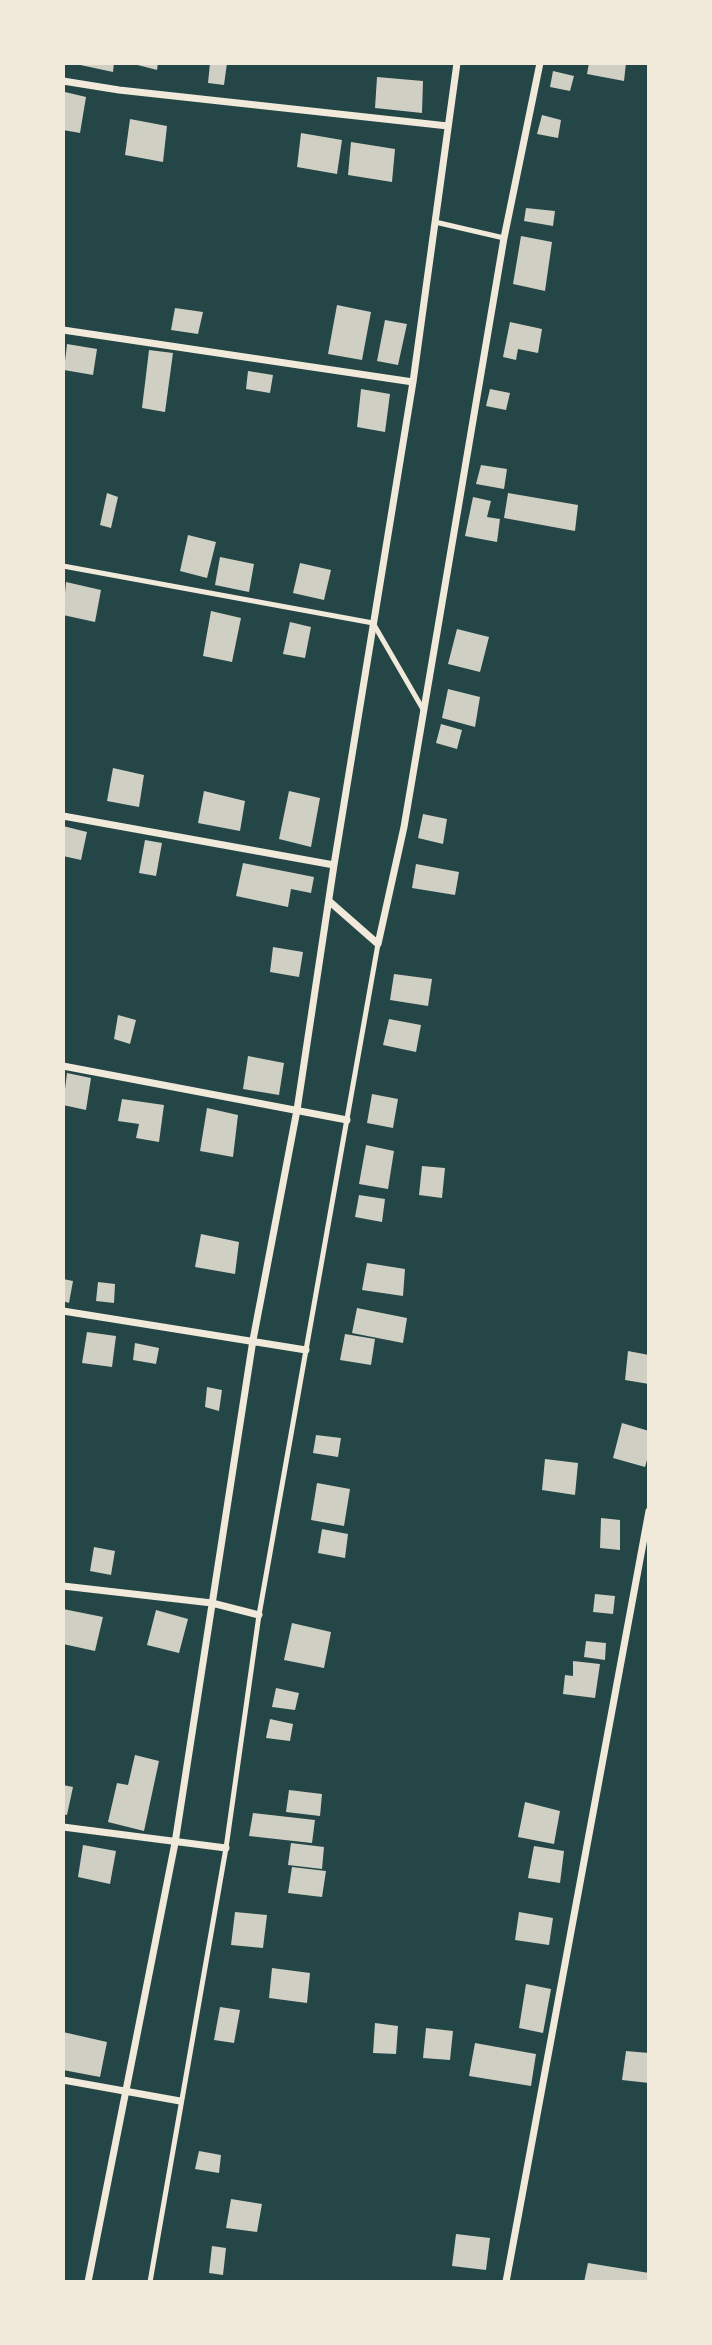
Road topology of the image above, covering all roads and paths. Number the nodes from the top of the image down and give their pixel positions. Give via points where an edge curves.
1 (457, 63) edge
2 (540, 63) edge
3 (63, 81) edge
4 (448, 126) junction
5 (435, 222) junction
6 (504, 238) junction
7 (63, 330) edge
8 (413, 382) junction
9 (63, 566) edge
10 (373, 623) junction
11 (424, 711) junction
12 (63, 817) edge
13 (334, 865) junction
14 (329, 901) junction
15 (378, 944) junction
16 (63, 1066) edge
17 (297, 1110) junction
18 (347, 1120) junction
19 (63, 1311) edge
20 (253, 1340) junction
21 (306, 1350) junction
22 (649, 1511) edge
23 (63, 1586) edge
24 (212, 1603) junction
25 (260, 1615) junction
26 (63, 1827) edge
27 (175, 1843) junction
28 (226, 1848) junction
29 (63, 2080) edge
30 (125, 2092) junction
31 (180, 2101) junction
32 (88, 2282) edge
33 (150, 2282) edge
34 (506, 2282) edge

1 - 4 street
2 - 6 street
3 - 4 street
4 - 5 street
5 - 6 lane
5 - 8 street
6 - 11 street
7 - 8 street
8 - 10 street
9 - 10 lane
10 - 11 lane
10 - 13 street
11 - 15 street
12 - 13 street
13 - 14 street
14 - 15 street
14 - 17 street
15 - 18 lane
16 - 17 street
17 - 18 street
17 - 20 street
18 - 21 lane
19 - 20 street
20 - 21 street
20 - 24 street
21 - 25 lane
22 - 34 street
23 - 24 street
24 - 25 street
24 - 27 street
25 - 28 lane
26 - 27 street
27 - 28 street
27 - 30 street
28 - 31 lane
29 - 30 street
30 - 31 street
30 - 32 street
31 - 33 lane

